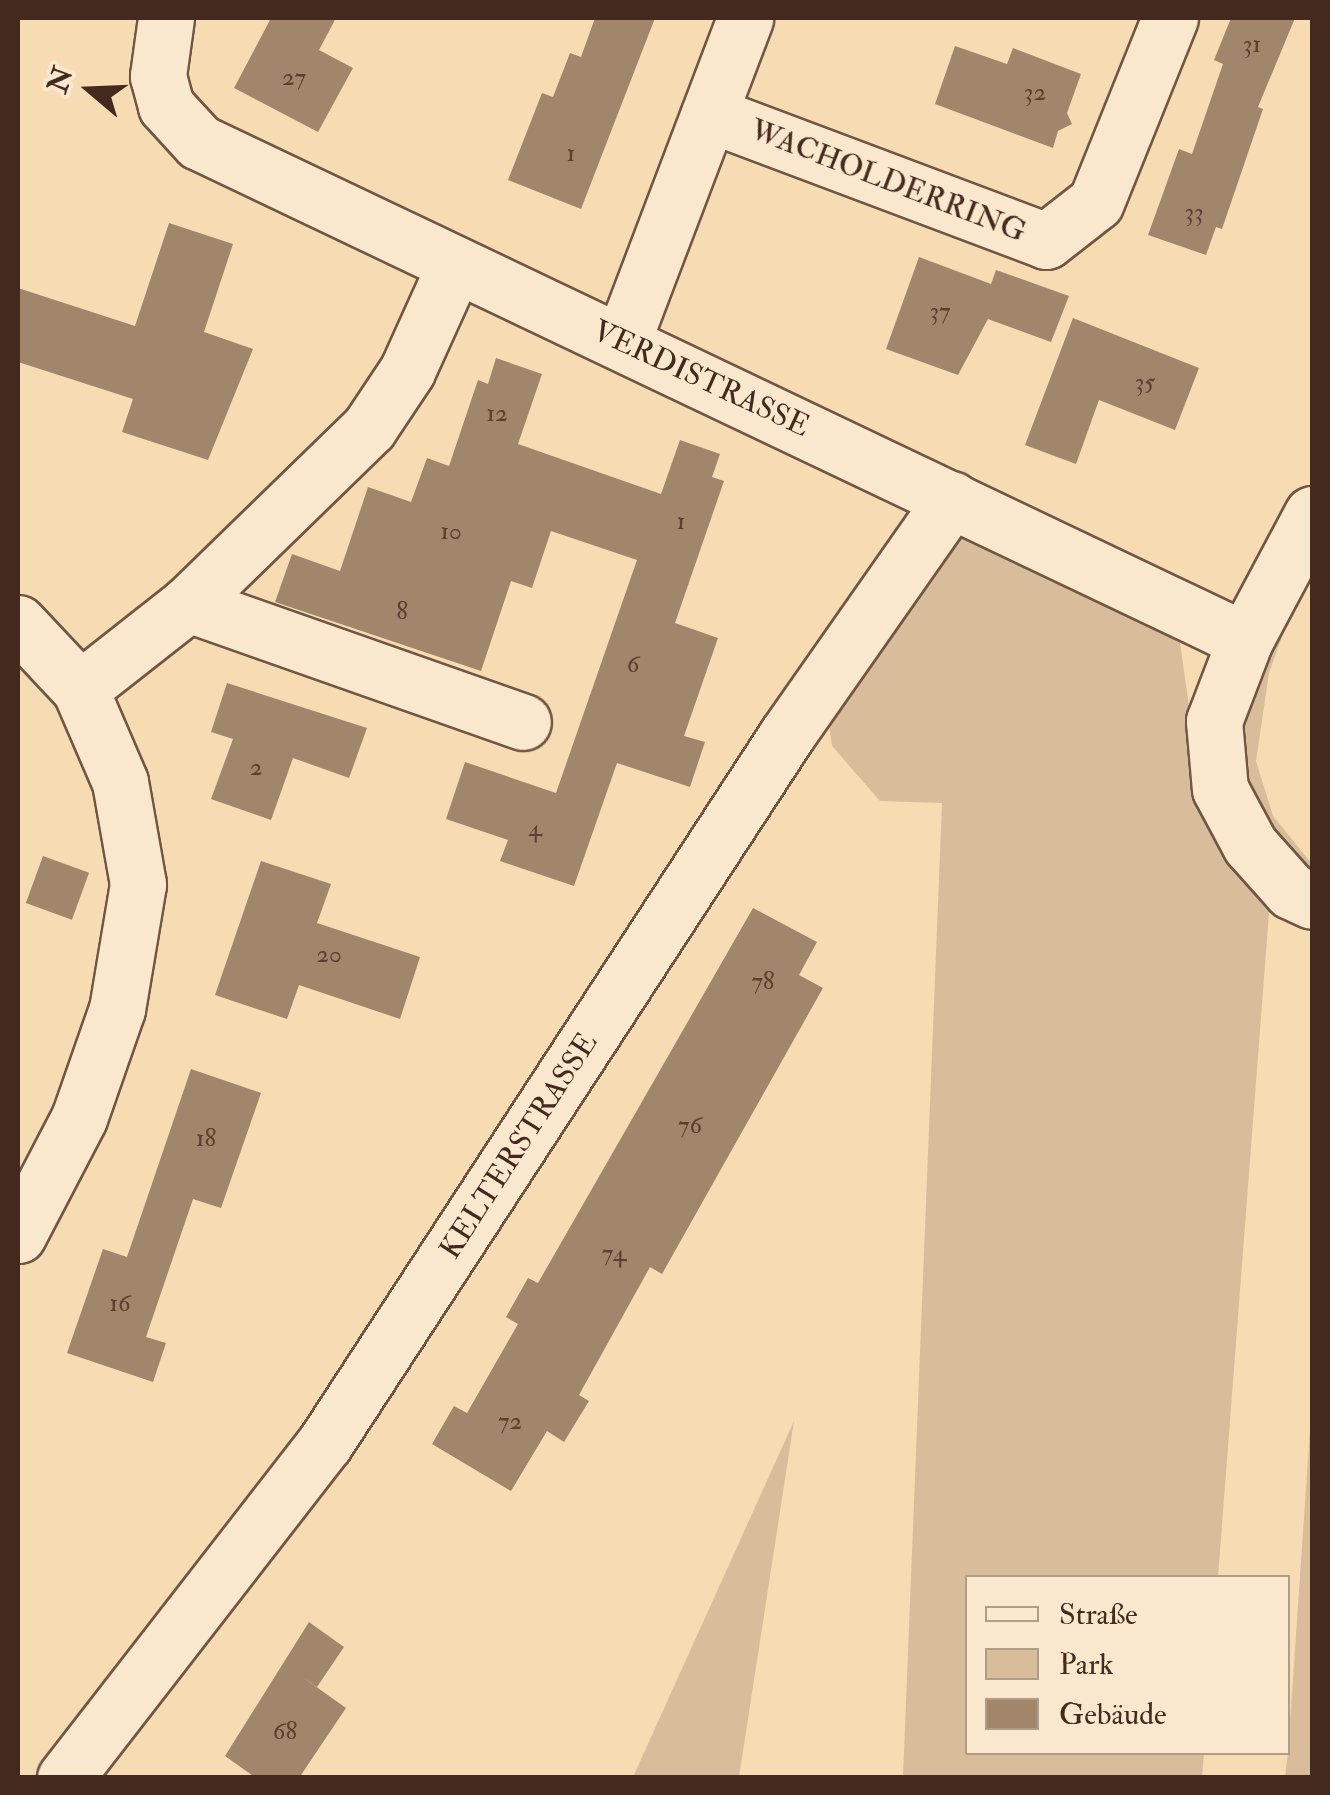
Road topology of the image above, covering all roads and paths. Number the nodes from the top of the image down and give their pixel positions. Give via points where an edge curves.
1 (166, 18) edge
2 (746, 18) edge
3 (1170, 18) edge
4 (709, 114) junction
5 (454, 268) junction
6 (624, 340) junction
7 (952, 499) junction
8 (1312, 514) edge
9 (188, 604) junction
10 (18, 623) edge
11 (1245, 640) junction
12 (80, 689) junction
13 (523, 722) dead end
14 (1312, 901) edge
15 (18, 1234) edge
16 (65, 1778) edge

1 - 5 street, VERDISTRASSE via 158,76 166,106 198,142
2 - 4 street, WACHOLDERRING
3 - 4 street, WACHOLDERRING via 1096,202 1046,241
4 - 6 street, WACHOLDERRING
5 - 6 street, VERDISTRASSE
5 - 9 street via 407,371 369,428
6 - 7 street, VERDISTRASSE
7 - 11 street, VERDISTRASSE
7 - 16 street, KELTERSTRASSE via 786,736 326,1443
8 - 11 street
9 - 12 street
9 - 13 street
10 - 12 street
11 - 14 street via 1214,721 1220,790 1250,845 1291,891
12 - 15 street via 120,782 138,884 117,1009 80,1118

